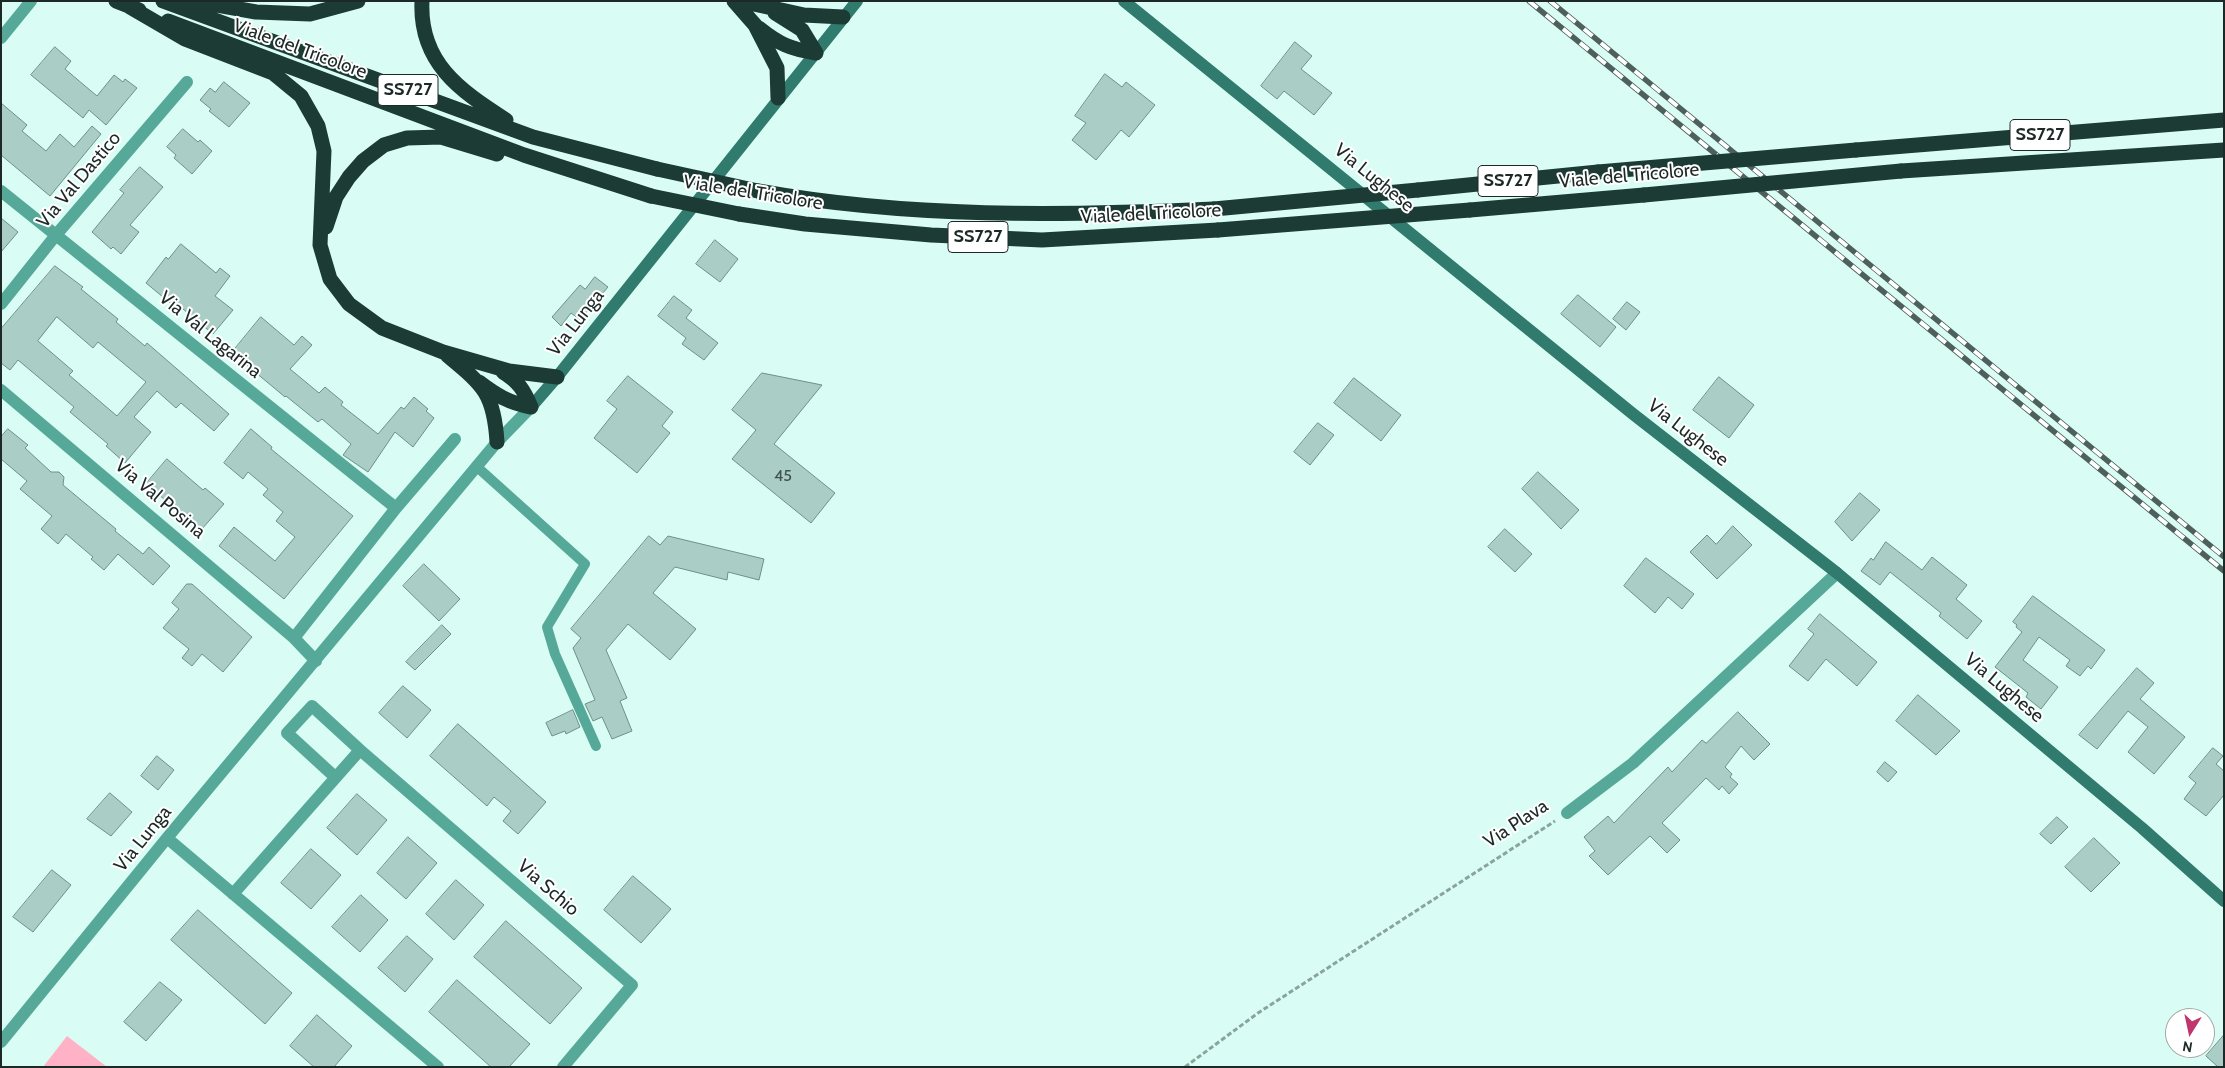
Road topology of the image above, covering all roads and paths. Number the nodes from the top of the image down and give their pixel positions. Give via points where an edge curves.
1 (31, 1) edge
2 (163, 1) edge
3 (195, 1) edge
4 (358, 1) edge
5 (422, 1) edge
6 (734, 1) edge
7 (740, 1) edge
8 (857, 1) edge
9 (1124, 1) edge
10 (123, 4) edge
11 (764, 7) junction
12 (843, 17) junction
13 (756, 25) junction
14 (1, 38) edge
15 (816, 53) junction
16 (187, 82) dead end
17 (778, 98) junction
18 (2224, 120) edge
19 (533, 137) junction
20 (2224, 150) edge
21 (524, 155) junction
22 (1, 191) edge
23 (56, 235) junction
24 (320, 245) junction
25 (1, 304) edge
26 (442, 352) junction
27 (493, 366) junction
28 (557, 377) junction
29 (479, 382) junction
30 (1, 390) edge
31 (530, 407) junction
32 (455, 438) dead end
33 (497, 442) junction
34 (476, 466) junction
35 (396, 508) junction
36 (1837, 573) junction
37 (294, 638) junction
38 (316, 661) junction
39 (596, 746) dead end
40 (360, 750) junction
41 (335, 778) junction
42 (1567, 813) joint
43 (167, 838) junction
44 (233, 894) junction
45 (2224, 901) edge
46 (1, 1042) edge
47 (438, 1067) edge
48 (563, 1067) edge
49 (1185, 1067) edge

1 - 14 street
2 - 19 highway, Viale del Tricolore / SS727
3 - 4 highway via 256,12 310,14
5 - 19 highway via 421,20 427,45 446,75 481,104
6 - 13 highway
7 - 11 highway
8 - 12 main road, Via Lunga
9 - 36 main road, Via Lughese via 1633,414
10 - 21 highway, Viale del Tricolore / SS727
10 - 24 highway via 185,39 273,73 301,96 318,126 324,151
11 - 12 highway via 804,15
11 - 15 highway via 802,30
12 - 15 main road, Via Lunga
13 - 15 highway via 778,43 793,50
13 - 17 highway via 777,68
15 - 17 main road, Via Lunga
16 - 23 street, Via Val Dastico
17 - 28 main road, Via Lunga
18 - 19 highway, Viale del Tricolore / SS727, bridge via 1598,172 1214,209 1119,214 949,213 791,197 657,169
20 - 21 highway, Viale del Tricolore / SS727, bridge via 1901,171 1470,210 1042,240 931,235 805,224 739,214 651,196
21 - 24 highway via 493,154 441,137 407,138 384,145 363,161 336,197
22 - 23 street, Via Val Lagarina
23 - 25 street, Via Val Dastico
23 - 35 street, Via Val Lagarina
24 - 26 highway via 330,278 349,304 382,328
26 - 27 highway
26 - 29 highway
27 - 28 highway
27 - 31 highway via 516,380
28 - 31 main road, Via Lunga
29 - 31 highway via 513,404
29 - 33 highway via 490,401 496,421
30 - 37 street, Via Val Posina
31 - 33 street, Via Lunga
32 - 35 street
33 - 34 street, Via Lunga
34 - 38 street, Via Lunga
34 - 39 lane via 585,564 547,627 555,654
35 - 37 street
36 - 42 street, Via Plava via 1633,763
36 - 45 main road, Via Lughese via 2142,828
37 - 38 street
38 - 43 street, Via Lunga
40 - 41 street
40 - 41 street, Via Schio via 312,706 287,733
40 - 48 street, Via Schio via 632,985
41 - 44 street
42 - 49 path, Via Plava via 1258,1013
43 - 44 street
43 - 46 street, Via Lunga
44 - 47 street

